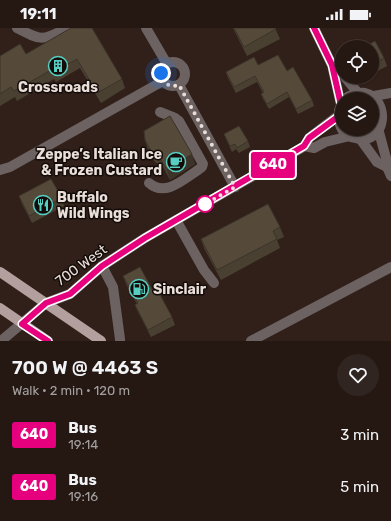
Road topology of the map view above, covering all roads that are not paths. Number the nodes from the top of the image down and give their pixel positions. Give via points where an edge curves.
1 (17, 28) edge
2 (66, 28) edge
3 (146, 28) edge
4 (314, 28) edge
5 (167, 64) junction
6 (332, 65) junction
7 (335, 67) edge
8 (163, 81) junction
9 (351, 84) edge
10 (179, 85) junction
11 (339, 92) edge
12 (357, 92) edge
13 (391, 93) edge
14 (379, 95) edge
15 (379, 101) edge
16 (160, 112) dead end
17 (335, 113) edge
18 (388, 113) edge
19 (379, 132) joint
20 (350, 136) joint
21 (373, 136) edge
22 (361, 140) junction
23 (304, 146) junction
24 (0, 170) edge
25 (389, 171) edge
26 (149, 183) dead end
27 (235, 187) junction
28 (176, 220) junction
29 (102, 266) junction
30 (391, 268) edge
31 (0, 272) edge
32 (214, 283) dead end
33 (46, 303) junction
34 (0, 308) edge
35 (22, 324) junction
36 (1, 341) edge
37 (48, 341) edge
38 (101, 341) edge
39 (120, 341) edge
40 (251, 341) edge

1 - 2 street via 42,38 52,37
3 - 5 street
4 - 6 street
5 - 8 street via 161,73
5 - 10 street via 176,62 185,70 185,79
6 - 7 street
6 - 11 street
8 - 10 street via 169,86
8 - 24 street via 10,167
9 - 12 street
10 - 27 street
13 - 14 street
15 - 18 street
16 - 26 street via 179,121 203,164 198,170 167,189 157,188
17 - 23 street
18 - 19 street
19 - 25 street
20 - 22 street
20 - 23 street via 324,142 314,148
21 - 22 street
22 - 25 street via 377,162
23 - 27 street, 700 West
27 - 28 street, 700 West
28 - 29 street, 700 West
28 - 32 street
29 - 33 street, 700 West via 70,294
29 - 39 street via 113,287
30 - 40 street
31 - 33 main road
33 - 35 street, 700 West
33 - 38 main road
34 - 35 main road
35 - 36 street, 700 West
35 - 37 main road

